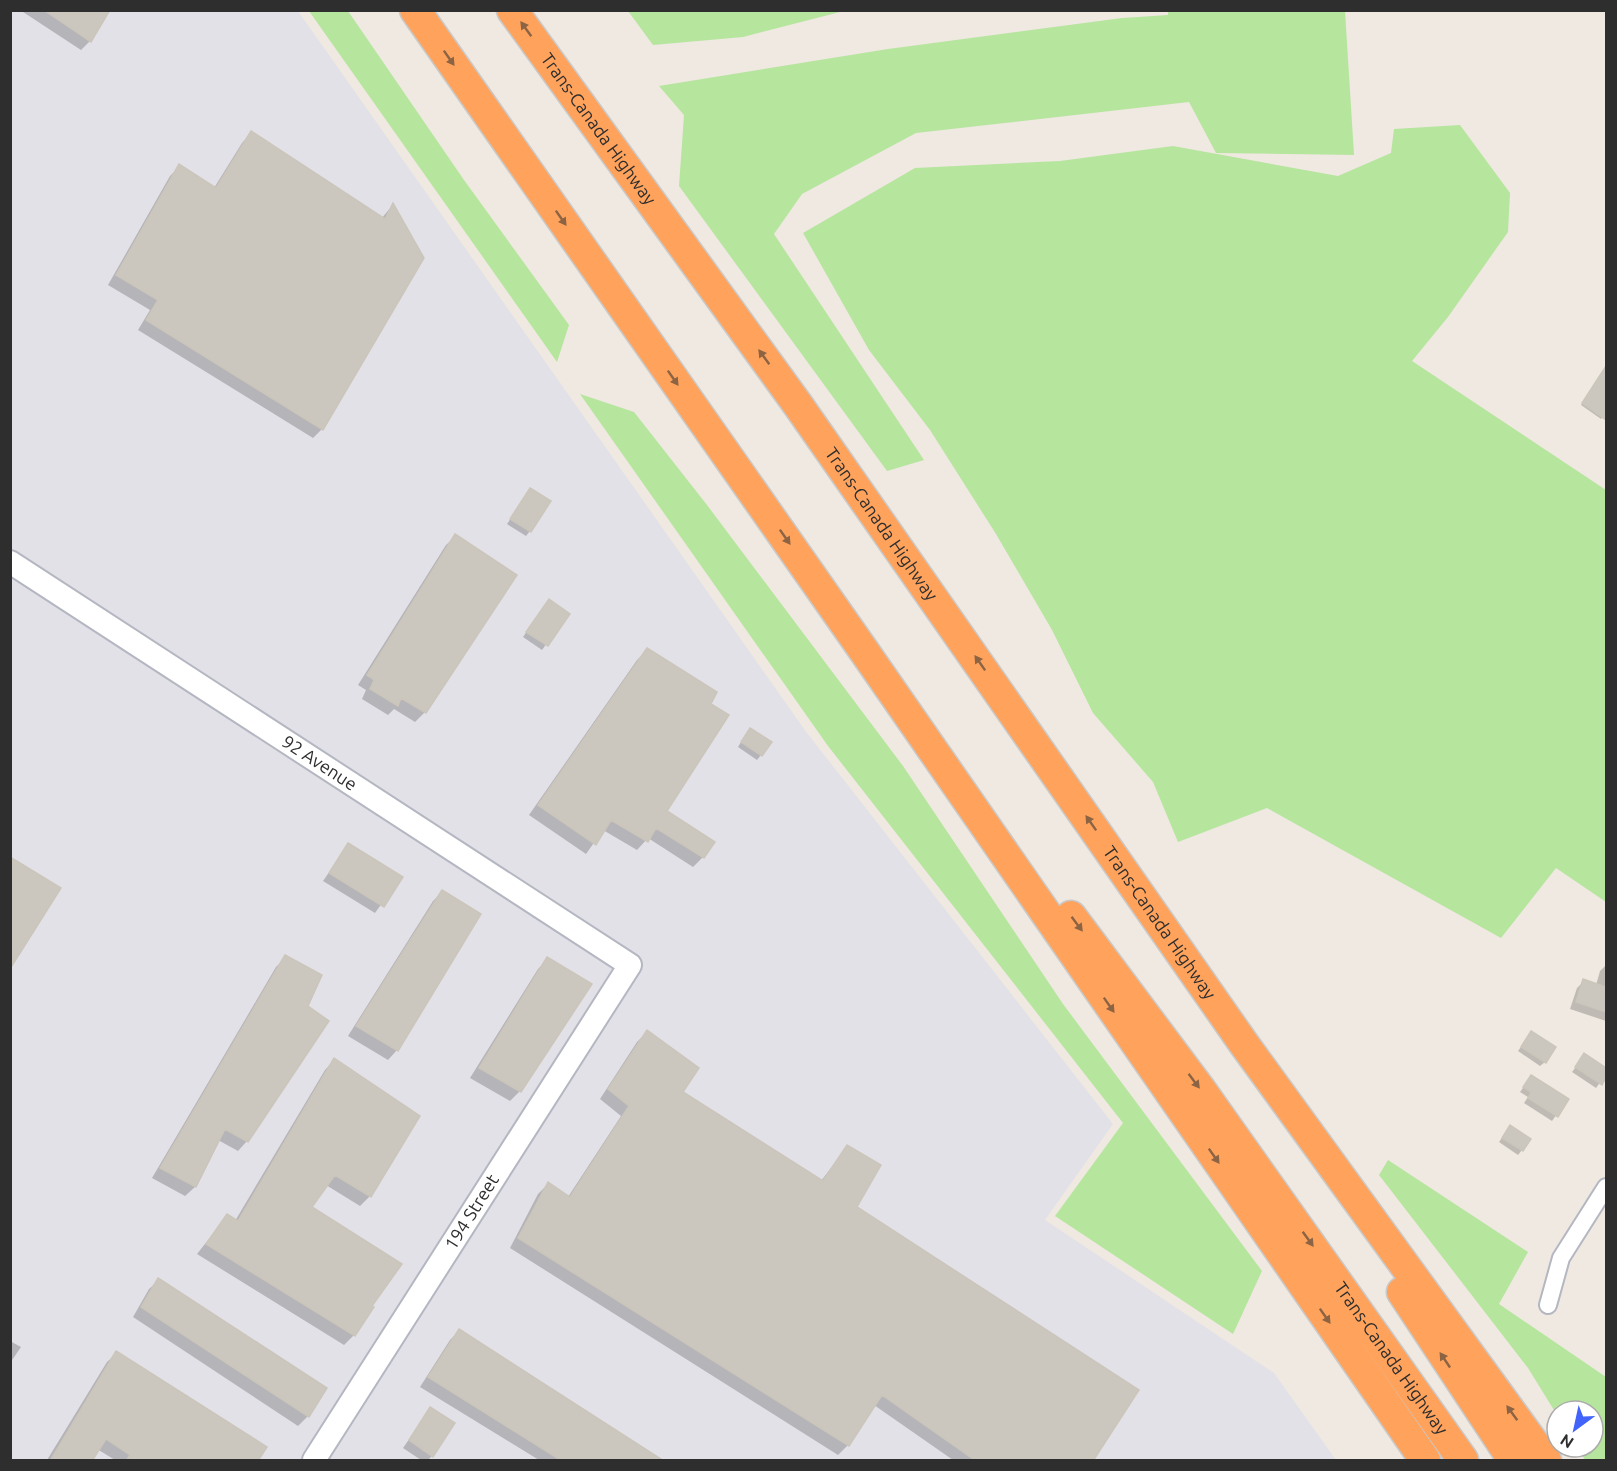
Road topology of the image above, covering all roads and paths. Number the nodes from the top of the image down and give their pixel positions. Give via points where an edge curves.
1 (415, 10) edge
2 (512, 10) edge
3 (10, 562) edge
4 (885, 681) junction
5 (630, 964) joint
6 (1244, 1044) junction
7 (1606, 1187) edge
8 (1548, 1305) dead end
9 (314, 1461) edge
10 (1425, 1461) edge
11 (1463, 1461) edge
12 (1513, 1461) edge
13 (1546, 1461) edge

1 -> 4 highway, Trans-Canada Highway
6 -> 2 highway, Trans-Canada Highway via 805,414
3 - 5 street, 92 Avenue
4 -> 10 highway, Trans-Canada Highway
4 -> 11 highway, Trans-Canada Highway via 1009,833 1194,1080
5 - 9 street, 194 Street
12 -> 6 highway, Trans-Canada Highway
13 -> 6 highway, Trans-Canada Highway
7 - 8 street via 1561,1258

